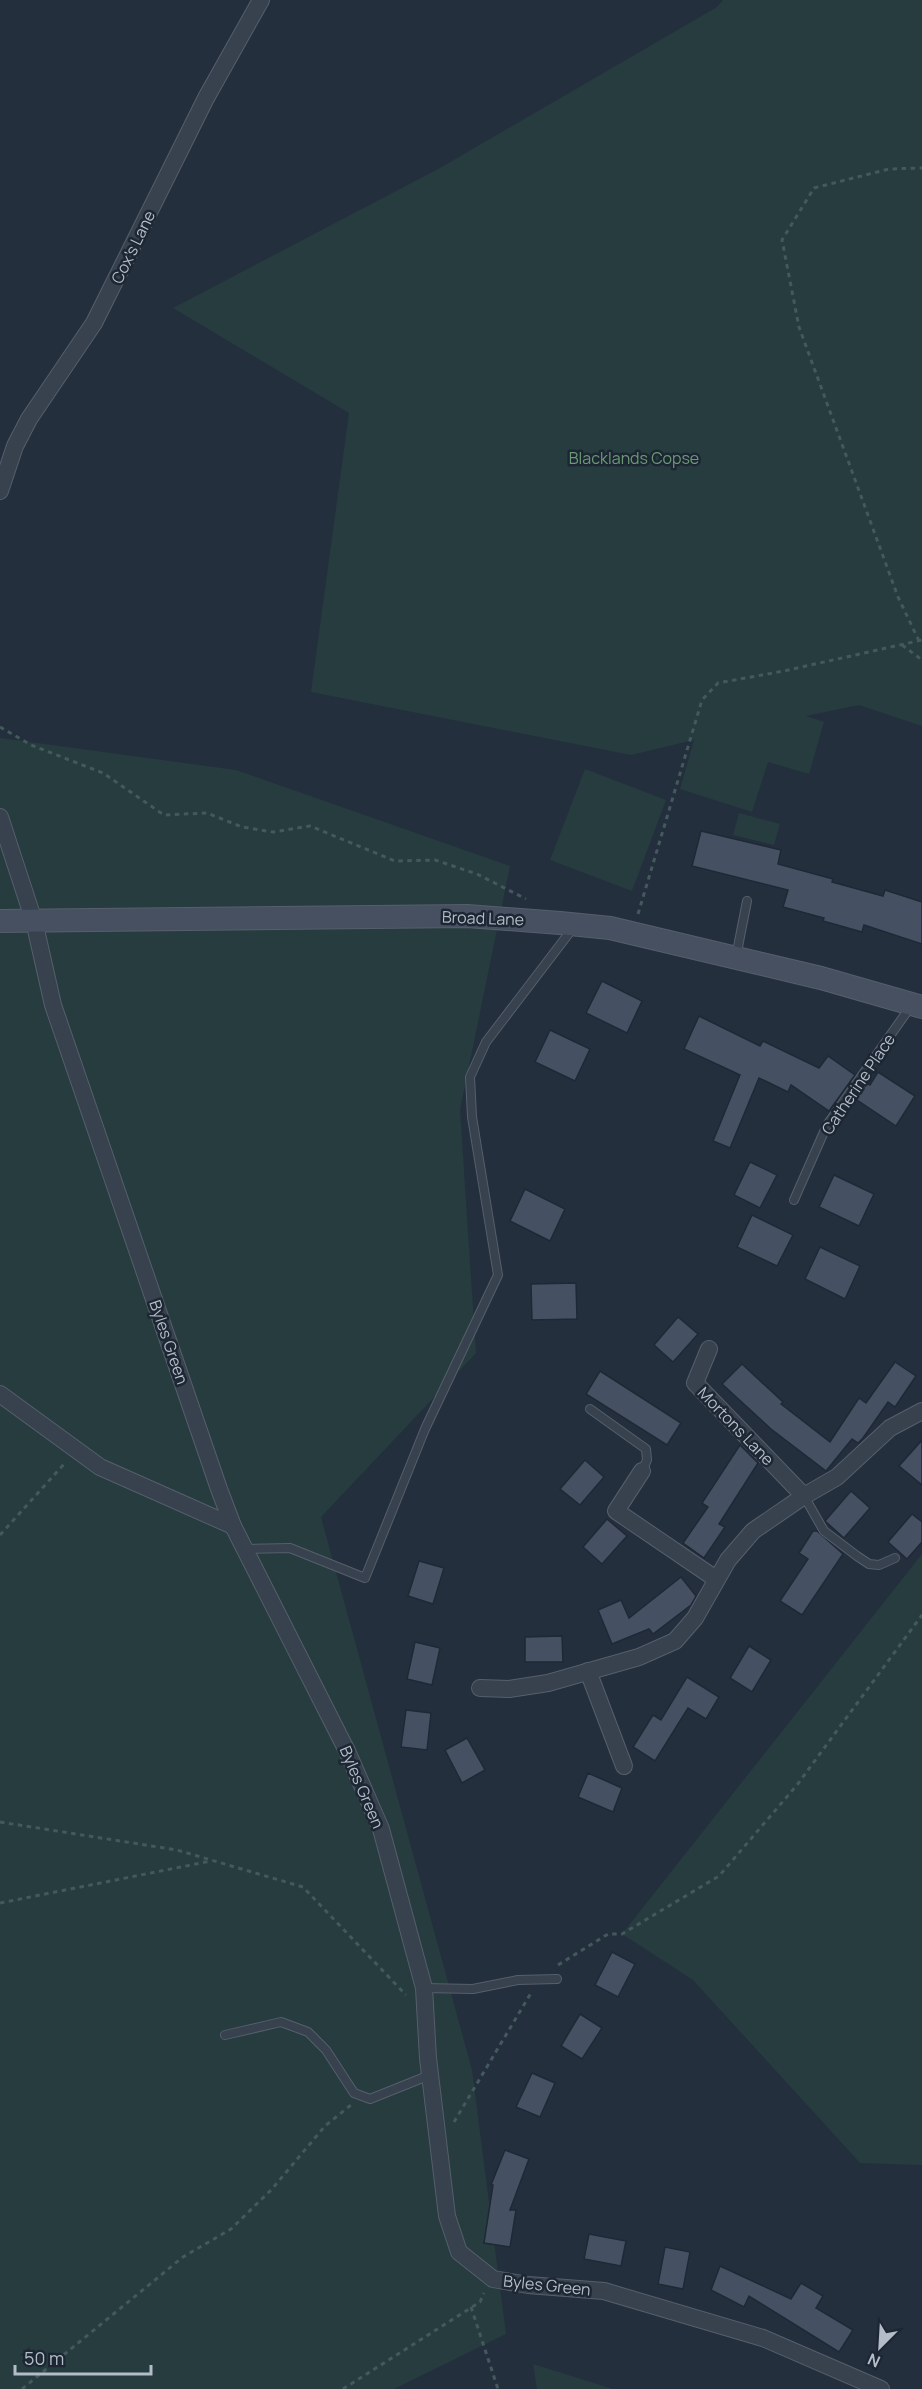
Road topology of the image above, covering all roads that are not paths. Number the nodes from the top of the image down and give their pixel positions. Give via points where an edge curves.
1 (261, 0) edge
2 (0, 491) edge
3 (0, 817) edge
4 (747, 900) dead end
5 (0, 921) edge
6 (34, 921) junction
7 (576, 924) junction
8 (735, 958) junction
9 (917, 1006) edge
10 (794, 1200) dead end
11 (709, 1349) dead end
12 (0, 1394) edge
13 (590, 1409) dead end
14 (922, 1411) edge
15 (642, 1471) joint
16 (804, 1496) junction
17 (233, 1526) junction
18 (245, 1550) junction
19 (895, 1558) dead end
20 (716, 1579) junction
21 (588, 1671) junction
22 (480, 1688) dead end
23 (624, 1766) dead end
24 (557, 1979) dead end
25 (424, 1988) junction
26 (225, 2035) dead end
27 (430, 2075) junction
28 (881, 2389) edge

1 - 2 street, Cox's Lane via 206,98 94,323 29,418
3 - 6 street
4 - 8 lane
5 - 6 street, Broad Lane
6 - 7 street, Broad Lane via 467,916
6 - 17 street, Byles Green via 53,1005
7 - 8 street, Broad Lane
7 - 18 lane via 486,1042 470,1077 472,1117 498,1275 425,1429 365,1578 290,1548
8 - 9 street, Broad Lane
9 - 10 lane, Catherine Place via 827,1125
11 - 16 street, Mortons Lane via 695,1383
12 - 17 street via 100,1467
13 - 15 lane via 646,1449
14 - 16 street via 890,1428 837,1477
15 - 20 street via 616,1511
16 - 19 lane via 824,1531 856,1556 879,1565
16 - 20 street via 753,1531
17 - 18 street, Byles Green
18 - 25 street, Byles Green via 347,1751 381,1829
20 - 21 street via 695,1618 675,1641 639,1657
21 - 22 street via 531,1687
21 - 23 street
24 - 25 lane via 518,1980 473,1989
25 - 27 street, Byles Green
26 - 27 lane via 281,2022 308,2032 326,2050 354,2093 370,2099
27 - 28 street, Byles Green via 447,2216 459,2252 493,2279 604,2291 763,2338

